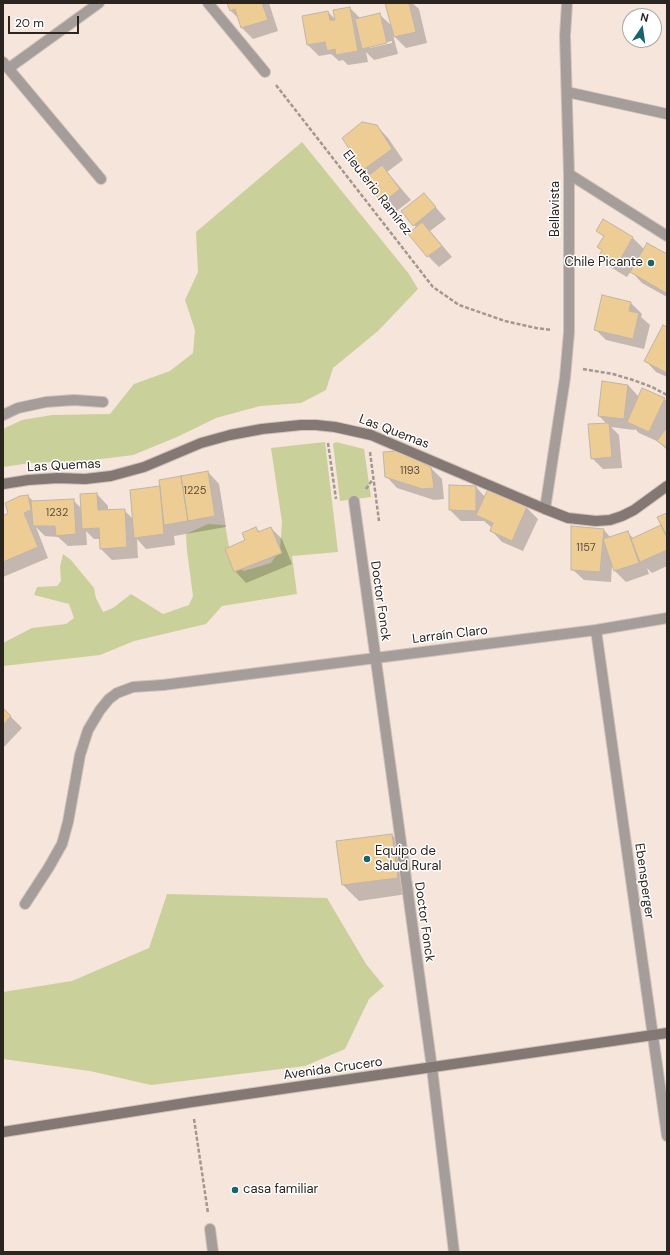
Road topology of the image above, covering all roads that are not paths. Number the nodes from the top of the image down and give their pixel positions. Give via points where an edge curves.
1 (99, 3) edge
2 (208, 3) edge
3 (567, 3) edge
4 (6, 65) edge
5 (265, 72) road end
6 (567, 92) junction
7 (667, 114) edge
8 (569, 174) junction
9 (101, 179) dead end
10 (667, 236) edge
11 (103, 402) dead end
12 (3, 415) edge
13 (3, 484) edge
14 (667, 486) edge
15 (354, 501) dead end
16 (545, 509) junction
17 (667, 618) edge
18 (596, 630) junction
19 (375, 658) junction
20 (25, 904) dead end
21 (667, 1033) edge
22 (653, 1034) junction
23 (432, 1068) junction
24 (3, 1132) edge
25 (667, 1136) edge
26 (210, 1229) road end
27 (213, 1252) edge
28 (454, 1252) edge

1 - 4 street
2 - 5 street
3 - 6 street, Bellavista
4 - 9 street
6 - 7 street
6 - 8 street, Bellavista
8 - 10 street
8 - 16 street, Bellavista via 567,367
11 - 12 street via 46,402 18,408
13 - 16 main road, Las Quemas via 28,480 111,476 144,467 201,443 230,435 262,429 316,425 367,434
14 - 16 main road, Las Quemas via 634,510 610,520 574,518
15 - 19 street, Doctor Fonck
17 - 18 street, Larraín Claro
18 - 19 street, Larraín Claro
18 - 22 street, Ebensperger
19 - 20 street, Larraín Claro via 133,687 109,699 88,730 80,755 62,844
19 - 23 street, Doctor Fonck
21 - 22 main road, Avenida Crucero
22 - 23 main road, Avenida Crucero
22 - 25 street, Ebensperger
23 - 24 main road, Avenida Crucero
23 - 28 street, Doctor Fonck
26 - 27 street

